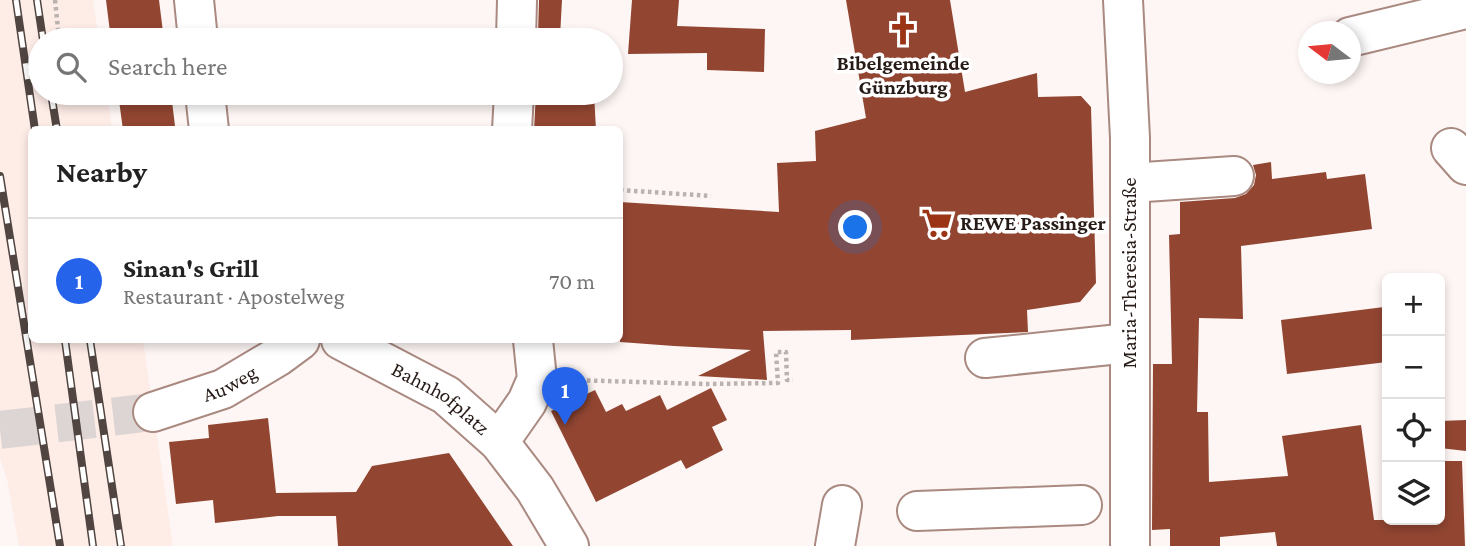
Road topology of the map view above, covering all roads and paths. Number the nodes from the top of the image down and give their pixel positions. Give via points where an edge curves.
1 (54, 0) edge
2 (194, 0) edge
3 (517, 0) edge
4 (1124, 0) edge
5 (1466, 9) edge
6 (58, 28) edge
7 (197, 28) edge
8 (516, 28) edge
9 (1361, 34) edge
10 (206, 105) edge
11 (513, 105) edge
12 (209, 126) edge
13 (512, 126) edge
14 (1234, 176) dead end
15 (1130, 183) junction
16 (623, 190) edge
17 (711, 197) dead end
18 (296, 343) edge
19 (347, 343) edge
20 (533, 343) edge
21 (1129, 343) junction
22 (985, 358) dead end
23 (537, 379) junction
24 (793, 380) dead end
25 (153, 412) tunnel mouth
26 (499, 442) junction
27 (842, 505) dead end
28 (1082, 505) dead end
29 (917, 511) dead end
30 (569, 546) edge
31 (835, 546) edge
32 (1130, 546) edge

1 - 6 path
2 - 7 street
3 - 8 street
4 - 15 street, Maria-Theresia-Straße via 1142,137
5 - 9 street
10 - 12 street
11 - 13 street
14 - 15 street
15 - 21 street, Maria-Theresia-Straße
16 - 17 path
18 - 25 street, Auweg via 223,389
19 - 26 street, Bahnhofplatz via 446,395
20 - 23 street
21 - 22 street
21 - 32 street, Maria-Theresia-Straße
23 - 24 path via 778,383 776,352 786,352 787,380
23 - 26 street
26 - 30 street, Bahnhofplatz via 535,489
27 - 31 street
28 - 29 street

